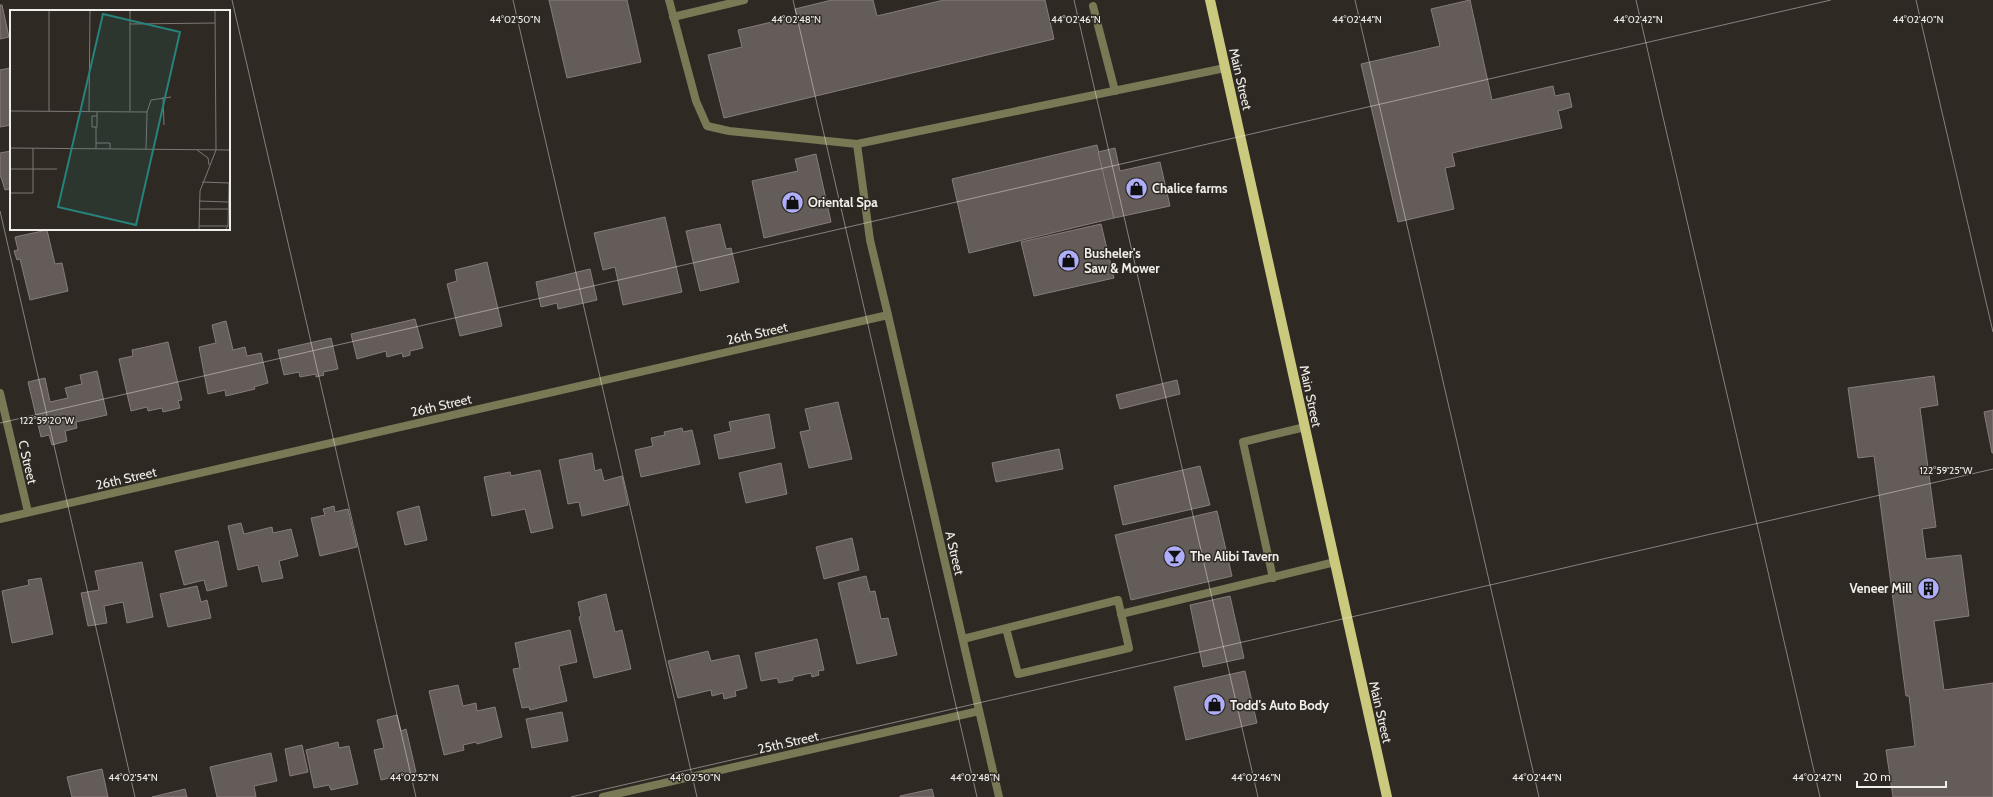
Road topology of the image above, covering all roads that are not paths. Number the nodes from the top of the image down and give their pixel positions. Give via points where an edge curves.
1 (669, 0) edge
2 (744, 0) edge
3 (1210, 0) edge
4 (1093, 6) dead end
5 (673, 17) junction
6 (1225, 68) junction
7 (1115, 90) junction
8 (857, 144) junction
9 (888, 315) junction
10 (0, 393) edge
11 (1305, 427) junction
12 (28, 512) junction
13 (0, 519) edge
14 (1335, 562) junction
15 (1273, 578) junction
16 (1121, 614) junction
17 (1006, 628) junction
18 (963, 639) junction
19 (979, 710) junction
20 (603, 797) edge
21 (999, 797) edge
22 (1387, 797) edge

1 - 5 street
2 - 5 street
3 - 6 main road, Main Street
4 - 7 street
5 - 8 street via 696,101 707,126 729,131
6 - 7 street
6 - 11 main road, Main Street
7 - 8 street
8 - 9 street, A Street via 870,240
9 - 12 street, 26th Street
9 - 18 street, A Street
10 - 12 street, C Street
11 - 14 main road, Main Street
11 - 15 street via 1243,442
12 - 13 street, 26th Street
14 - 15 street
14 - 22 main road, Main Street
15 - 16 street
16 - 17 street via 1118,600
16 - 17 street via 1129,648 1018,674
17 - 18 street
18 - 19 street, A Street
19 - 20 street, 25th Street
19 - 21 street, A Street

